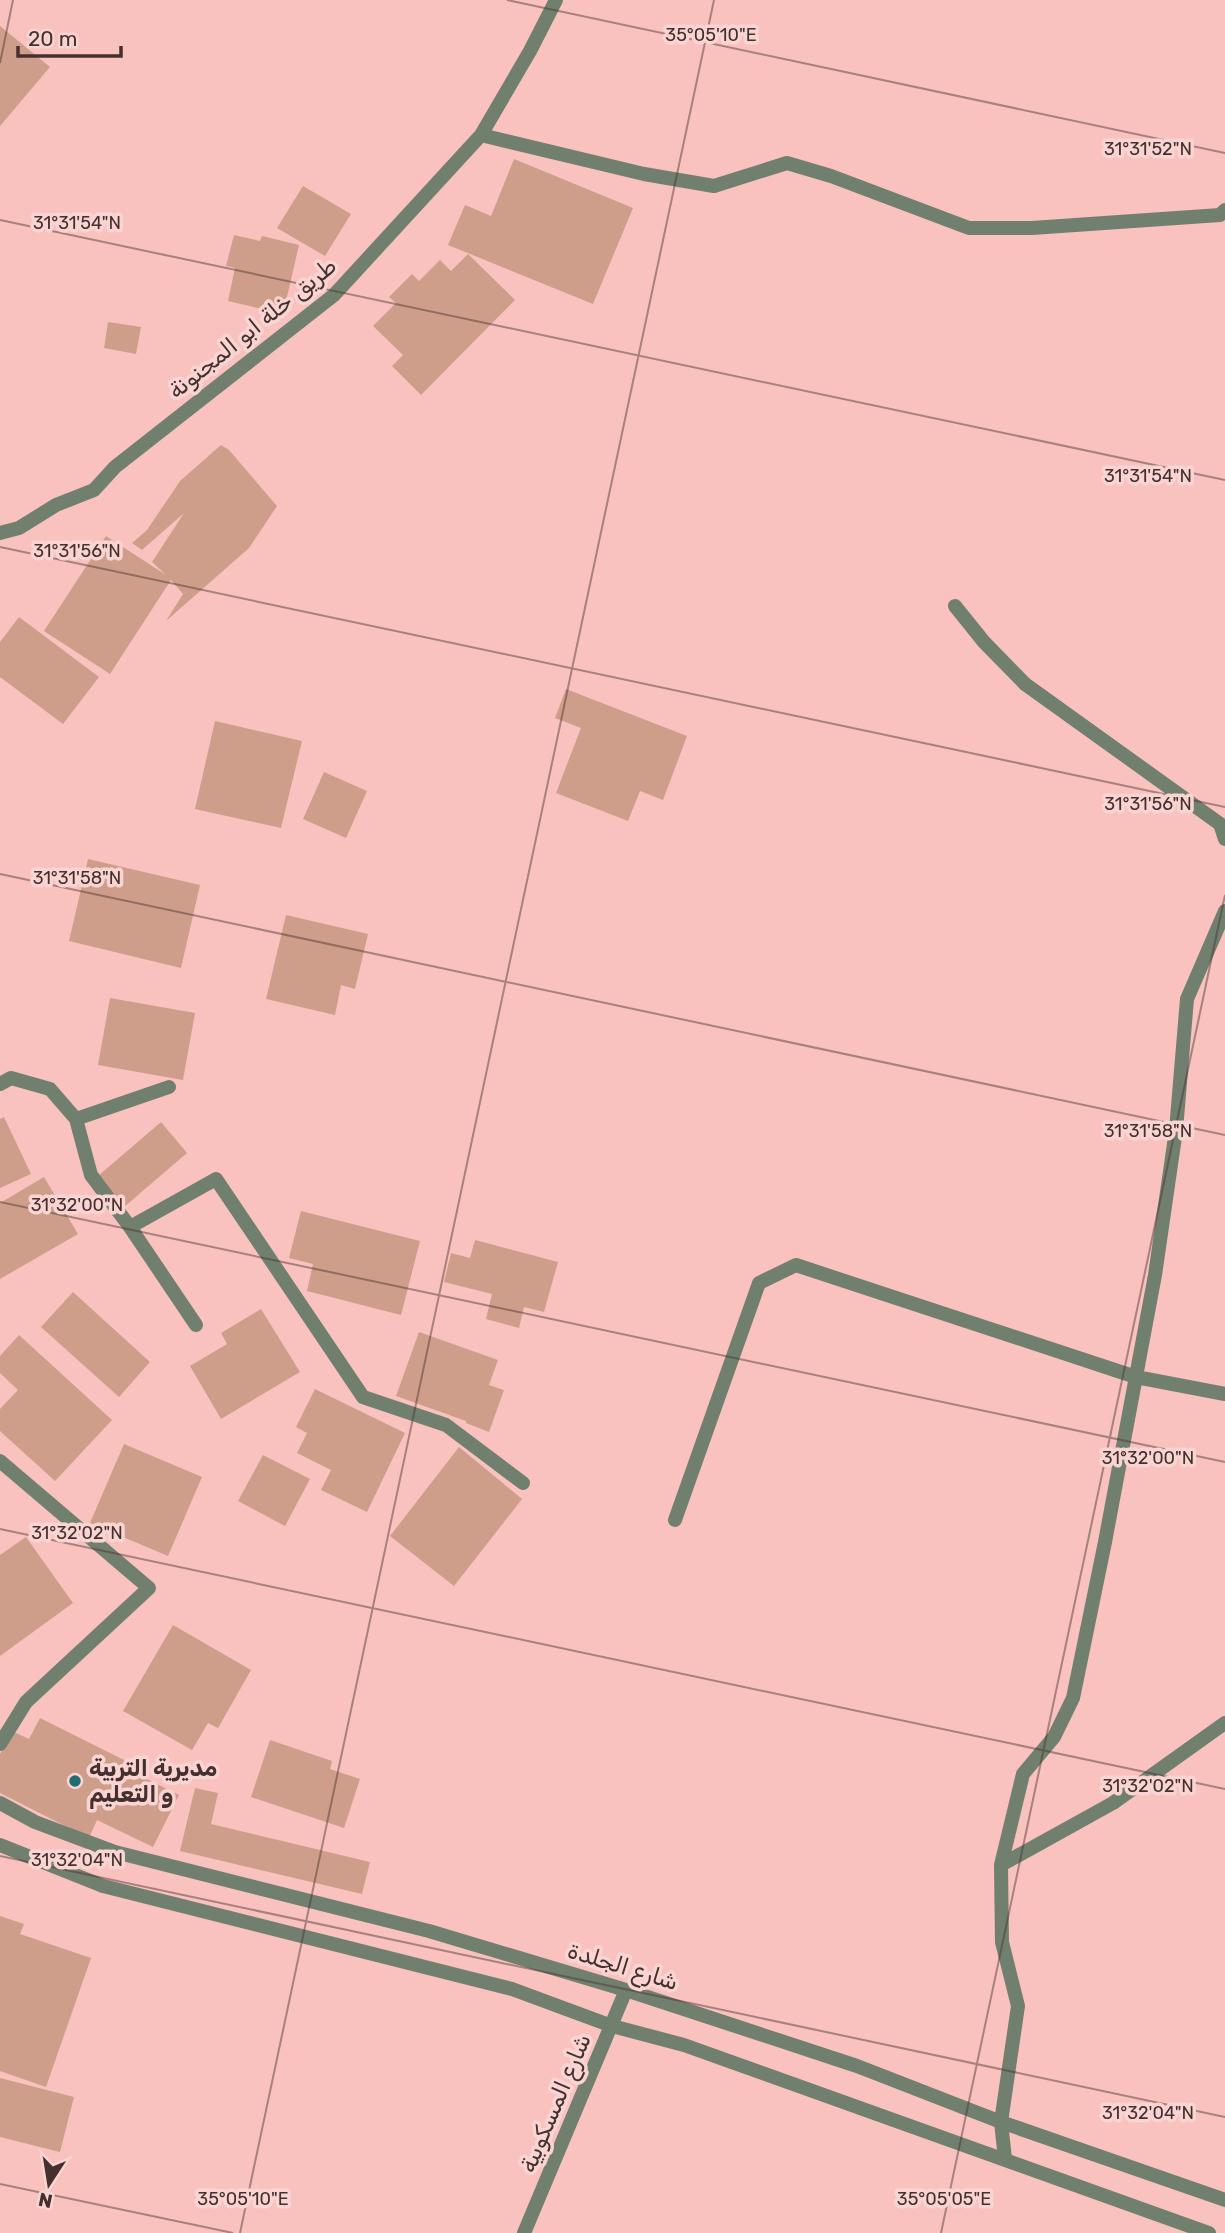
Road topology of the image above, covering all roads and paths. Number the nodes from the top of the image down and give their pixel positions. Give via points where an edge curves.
1 (556, 0) edge
2 (481, 135) junction
3 (1225, 210) edge
4 (0, 533) edge
5 (955, 606) dead end
6 (1225, 839) edge
7 (1225, 911) edge
8 (0, 1084) edge
9 (169, 1087) dead end
10 (76, 1119) junction
11 (130, 1227) junction
12 (197, 1325) dead end
13 (1136, 1377) junction
14 (1225, 1394) edge
15 (0, 1461) edge
16 (523, 1483) dead end
17 (675, 1520) dead end
18 (1225, 1723) edge
19 (0, 1744) edge
20 (0, 1804) edge
21 (0, 1845) edge
22 (1001, 1865) junction
23 (626, 1990) junction
24 (612, 2026) junction
25 (1001, 2122) junction
26 (1005, 2159) junction
27 (1225, 2200) edge
28 (524, 2233) edge
29 (1209, 2233) edge

1 - 2 street, طريق خلة ابو المجنونة
2 - 3 street via 714,186 787,163 969,228 1140,222 1220,215
2 - 4 street, طريق خلة ابو المجنونة via 334,295 116,467 94,490
5 - 6 street via 1025,684 1220,824
7 - 13 street via 1187,999 1176,1130
8 - 10 street via 11,1078 50,1089
9 - 10 street
10 - 11 street via 91,1175
11 - 12 street
11 - 16 street via 216,1179 363,1397 446,1425
13 - 14 street
13 - 17 street via 796,1265 760,1283
13 - 22 street via 1073,1698 1054,1737 1023,1774
15 - 19 street via 149,1588 26,1702
18 - 22 street via 1113,1803
20 - 23 street, شارع الجلدة via 115,1852 429,1931
21 - 24 street via 103,1885 512,1989
22 - 25 street via 1002,1942 1018,2006
23 - 24 street, شارع المسكوبية
23 - 25 street, شارع الجلدة via 857,2066
24 - 26 street via 684,2045
24 - 28 street, شارع المسكوبية
25 - 26 street
25 - 27 street, شارع الجلدة
26 - 29 street

